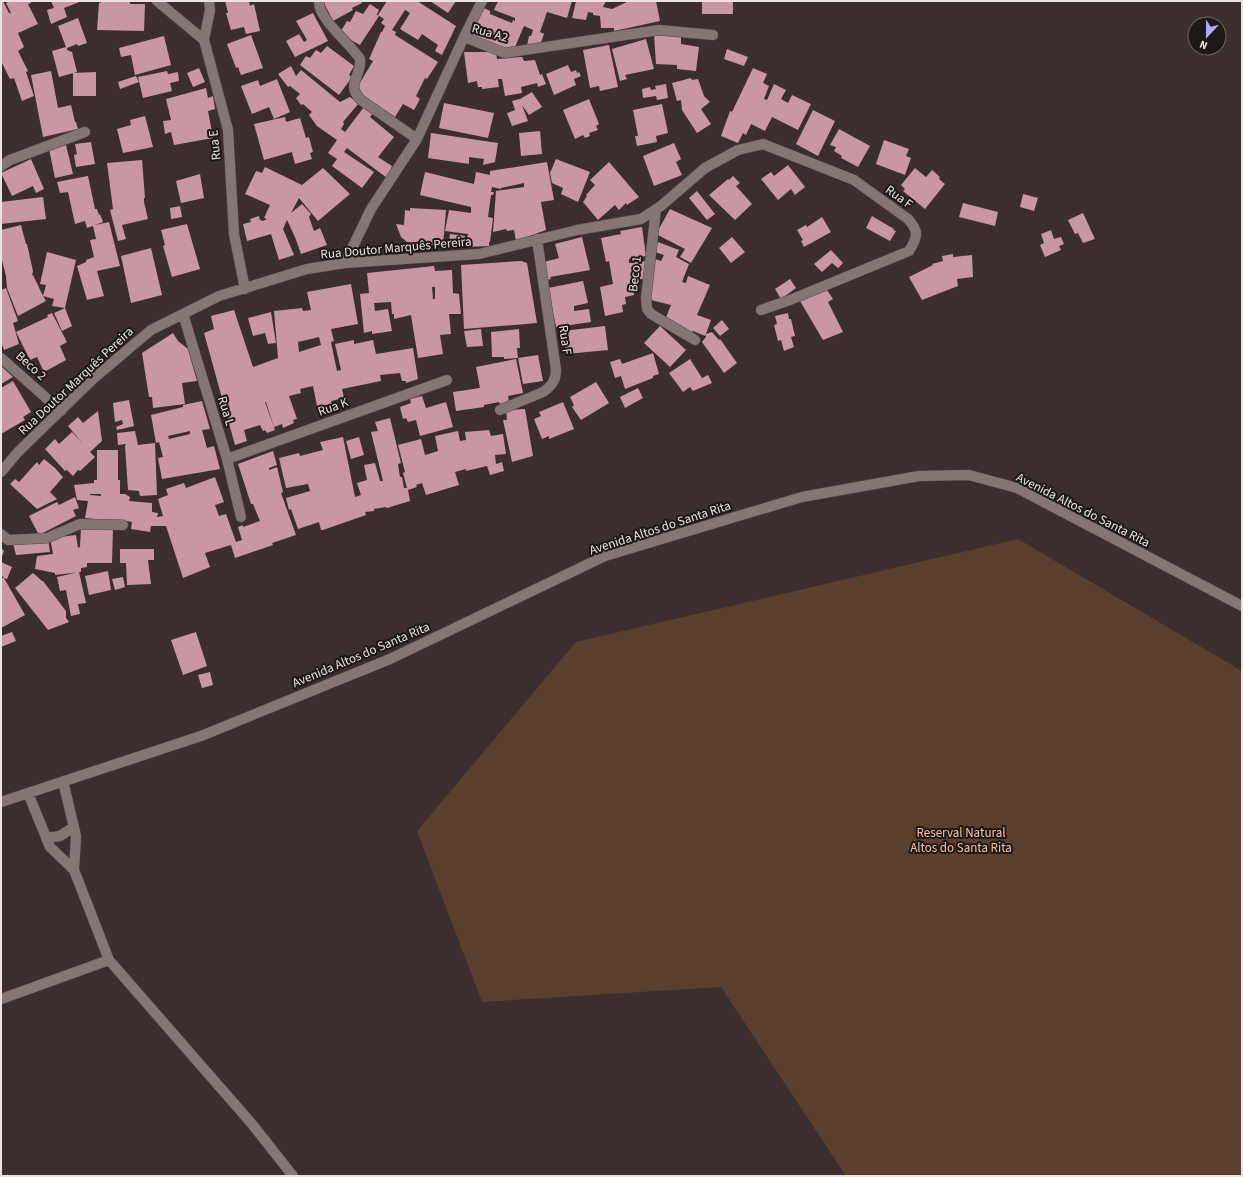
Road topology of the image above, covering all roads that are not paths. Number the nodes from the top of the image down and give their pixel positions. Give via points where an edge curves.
1 (157, 1) edge
2 (209, 1) edge
3 (318, 1) edge
4 (482, 1) edge
5 (713, 35) dead end
6 (464, 37) junction
7 (204, 40) junction
8 (85, 132) dead end
9 (417, 139) junction
10 (763, 144) joint
11 (1, 166) edge
12 (656, 209) junction
13 (537, 240) junction
14 (345, 263) junction
15 (245, 288) junction
16 (761, 310) dead end
17 (183, 314) junction
18 (695, 340) dead end
19 (1, 358) edge
20 (447, 380) dead end
21 (500, 410) dead end
22 (61, 411) junction
23 (227, 459) junction
24 (1, 472) edge
25 (241, 517) dead end
26 (123, 525) dead end
27 (1, 534) edge
28 (1242, 606) edge
29 (63, 781) junction
30 (28, 793) junction
31 (1, 802) edge
32 (74, 827) junction
33 (46, 838) junction
34 (74, 870) junction
35 (109, 960) junction
36 (1, 999) edge
37 (293, 1176) edge

1 - 7 street
2 - 7 street, Rua E via 210,10
3 - 9 street via 323,16 360,59 354,81 356,95
4 - 6 street
5 - 6 street, Rua A2 via 658,30 505,53
6 - 9 street, Rua A2
7 - 15 street, Rua E via 228,130 234,234
8 - 11 street via 10,160
9 - 14 street, Rua A2 via 371,209
10 - 12 street, Rua Doutor Marquês Pereira via 738,150 705,168
10 - 16 street, Rua F via 854,180 908,219 917,234 909,251
12 - 13 street, Rua Doutor Marquês Pereira via 641,219
12 - 18 street, Beco 1 via 647,309 656,318
13 - 14 street, Rua Doutor Marquês Pereira via 479,254
13 - 21 street, Rua F via 556,377 543,392
14 - 15 street, Rua Doutor Marquês Pereira via 307,269
15 - 17 street, Rua Doutor Marquês Pereira via 219,296
17 - 22 street, Rua Doutor Marquês Pereira via 151,330 93,379
17 - 23 street, Rua L
19 - 22 street, Beco 2
20 - 23 street, Rua K
22 - 24 street, Rua Doutor Marquês Pereira
23 - 25 street, Rua L
26 - 27 street via 80,524 47,538 8,540
28 - 29 street, Avenida Altos do Santa Rita via 1017,488 970,475 919,476 802,498 605,556 390,659 201,736
29 - 30 street, Avenida Altos do Santa Rita
29 - 32 street
30 - 31 street, Avenida Altos do Santa Rita
30 - 33 street
32 - 33 street via 60,836
32 - 34 street
33 - 34 street via 50,847
34 - 35 street
35 - 36 street
35 - 37 street via 252,1124

